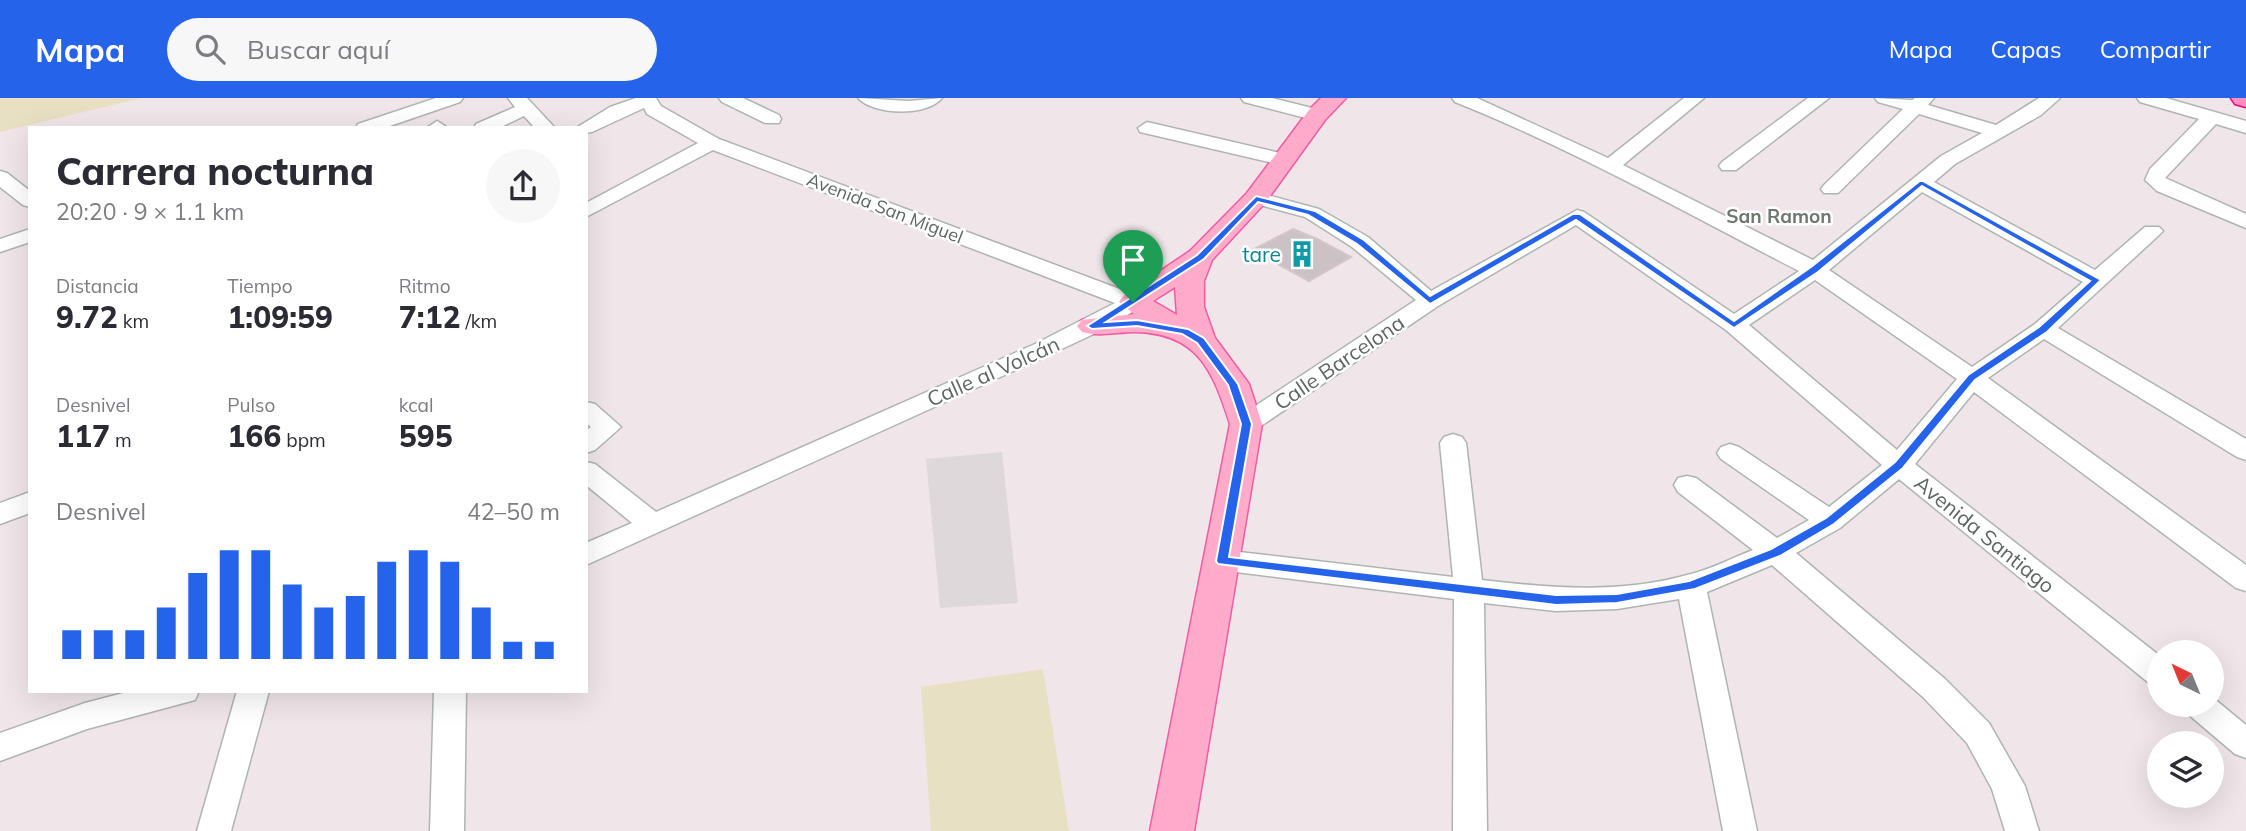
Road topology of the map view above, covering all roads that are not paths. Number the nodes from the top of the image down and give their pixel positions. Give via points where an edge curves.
1 (454, 98) edge
2 (728, 98) edge
3 (867, 98) edge
4 (933, 98) edge
5 (1250, 98) edge
6 (1461, 98) edge
7 (1695, 98) edge
8 (1820, 98) edge
9 (1884, 98) edge
10 (2051, 98) edge
11 (2146, 98) edge
12 (647, 99) edge
13 (894, 101) edge
14 (522, 103) edge
15 (1922, 103) edge
16 (1325, 106) edge
17 (2211, 118) junction
18 (772, 119) dead end
19 (371, 126) edge
20 (486, 126) edge
21 (544, 126) edge
22 (588, 126) edge
23 (2246, 127) edge
24 (1147, 128) dead end
25 (1997, 131) junction
26 (712, 143) junction
27 (1286, 160) junction
28 (1611, 166) junction
29 (1729, 166) dead end
30 (0, 177) edge
31 (1921, 183) junction
32 (1831, 188) dead end
33 (1256, 198) junction
34 (28, 199) edge
35 (588, 210) edge
36 (1577, 216) joint
37 (2246, 222) edge
38 (2152, 231) dead end
39 (28, 236) edge
40 (0, 246) edge
41 (1200, 257) junction
42 (1815, 270) junction
43 (2096, 280) junction
44 (1430, 301) junction
45 (1133, 302) junction
46 (1734, 325) junction
47 (1092, 326) junction
48 (2043, 330) junction
49 (1193, 336) junction
50 (1972, 378) junction
51 (588, 412) edge
52 (1246, 424) junction
53 (588, 442) edge
54 (1453, 443) dead end
55 (2246, 451) edge
56 (1730, 453) dead end
57 (1899, 465) junction
58 (588, 473) edge
59 (1687, 485) dead end
60 (28, 503) edge
61 (0, 514) edge
62 (1830, 521) junction
63 (654, 525) junction
64 (1776, 552) junction
65 (588, 554) edge
66 (1222, 561) junction
67 (2246, 580) edge
68 (1691, 586) junction
69 (1469, 591) junction
70 (2147, 664) edge
71 (172, 693) edge
72 (252, 693) edge
73 (450, 693) edge
74 (2218, 718) edge
75 (2242, 735) edge
76 (0, 747) edge
77 (214, 831) edge
78 (447, 831) edge
79 (1172, 831) edge
80 (1470, 831) edge
81 (1740, 831) edge
82 (2022, 831) edge

1 - 19 street
2 - 18 street
3 - 13 street
4 - 13 street via 906,109
5 - 16 street
6 - 28 street
7 - 28 street
8 - 29 street
9 - 15 street
10 - 25 street
11 - 17 street
12 - 22 street
12 - 26 street, Avenida San Miguel via 654,110
14 - 20 street
14 - 21 street
15 - 25 street
15 - 32 street
16 - 27 main road, Calle al Volcán
17 - 23 street
17 - 37 street via 2155,180
24 - 27 street
25 - 31 street via 1948,160
26 - 35 street
26 - 45 street, Avenida San Miguel
27 - 33 main road, Calle al Volcán
28 - 42 street
30 - 34 street
31 - 42 street
31 - 43 street
33 - 41 main road, Calle al Volcán
33 - 44 street via 1312,213 1360,242
36 - 44 street, Calle Barcelona
36 - 46 street, Avenida Santiago
38 - 43 street
39 - 40 street
41 - 45 main road, Calle al Volcán
41 - 49 main road via 1187,292
42 - 46 street
42 - 50 street
43 - 48 street
44 - 52 street, Calle Barcelona
45 - 47 street, Calle al Volcán
45 - 49 main road
46 - 57 street, Avenida Santiago
47 - 49 main road via 1137,323
47 - 63 street, Calle al Volcán
48 - 50 street
48 - 55 street
49 - 52 main road via 1233,384
50 - 57 street
50 - 67 street
51 - 53 street via 608,427
52 - 66 main road
54 - 69 street
56 - 62 street
57 - 62 street
57 - 70 street, Avenida Santiago
58 - 63 street
59 - 64 street
60 - 61 street
62 - 64 street
63 - 65 street, Calle al Volcán
64 - 68 street
64 - 82 street via 1934,688 1978,733 2008,786
66 - 69 street
66 - 79 main road
68 - 69 street via 1617,598 1556,600
68 - 81 street
69 - 80 street
71 - 76 street via 85,716
72 - 77 street
73 - 78 street
74 - 75 street

